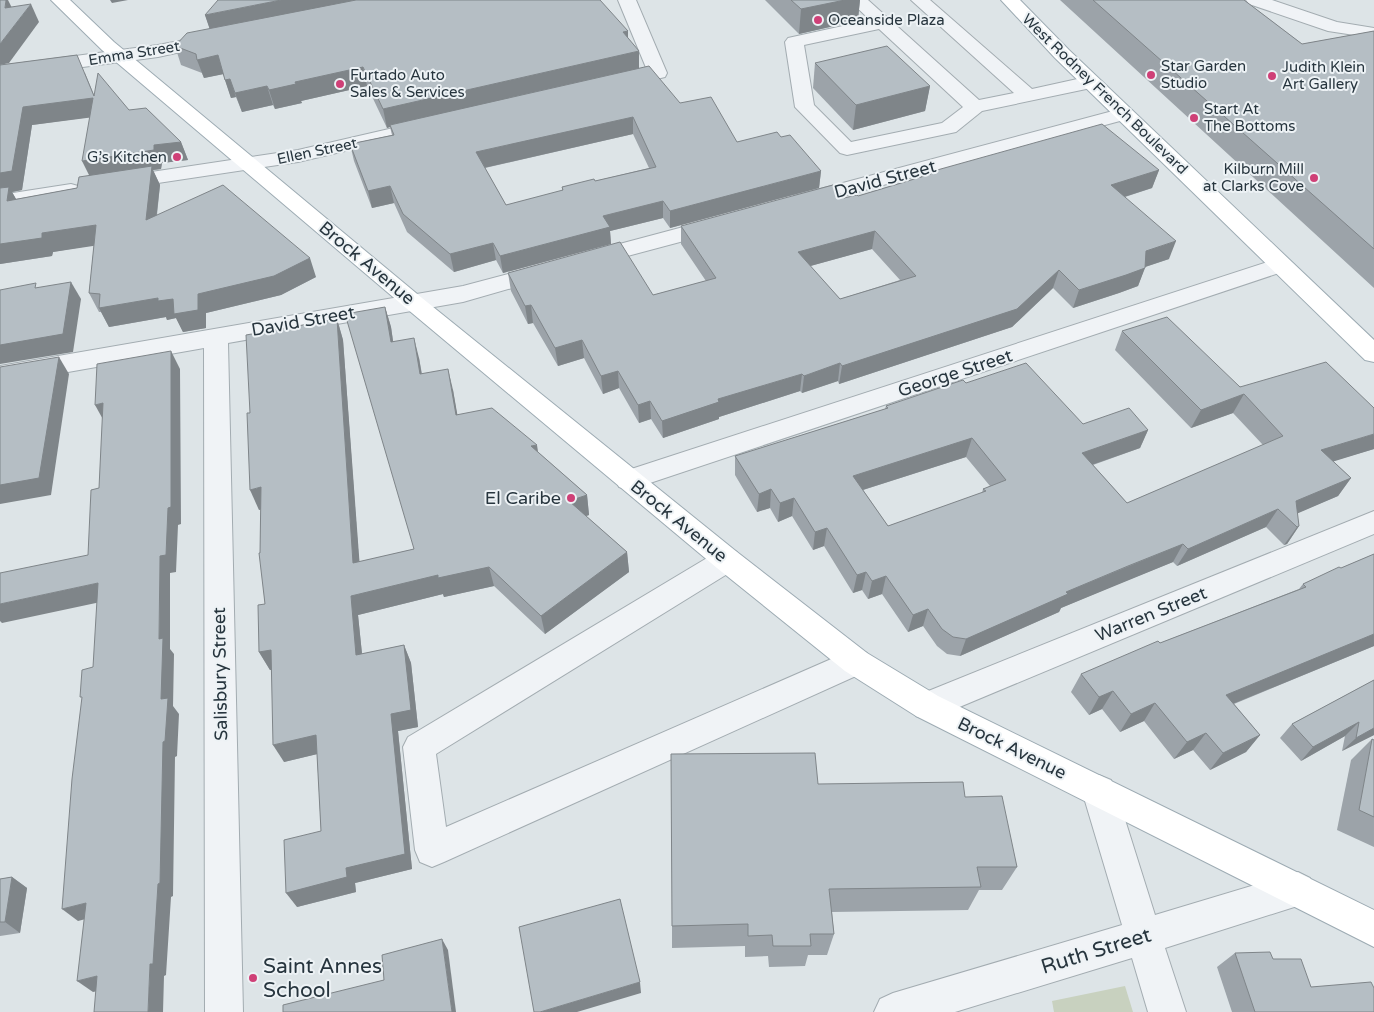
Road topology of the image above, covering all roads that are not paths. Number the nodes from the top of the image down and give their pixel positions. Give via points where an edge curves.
1 (60, 0) edge
2 (627, 0) edge
3 (920, 0) edge
4 (1010, 0) edge
5 (1255, 0) edge
6 (865, 1) edge
7 (883, 22) junction
8 (1374, 33) edge
9 (232, 36) edge
10 (120, 56) junction
11 (0, 72) edge
12 (1091, 82) junction
13 (600, 86) edge
14 (1029, 96) junction
15 (975, 107) junction
16 (1124, 114) junction
17 (444, 123) edge
18 (248, 164) junction
19 (0, 201) edge
20 (778, 208) edge
21 (740, 218) edge
22 (1280, 264) junction
23 (414, 303) junction
24 (216, 336) junction
25 (1374, 354) edge
26 (0, 375) edge
27 (629, 480) junction
28 (1374, 522) edge
29 (727, 560) junction
30 (856, 662) junction
31 (927, 706) junction
32 (1099, 791) junction
33 (1298, 890) junction
34 (1374, 928) edge
35 (1143, 937) junction
36 (224, 1012) edge
37 (894, 1012) edge
38 (1167, 1012) edge

1 - 10 main road, Brock Avenue
2 - 13 street via 658,73
3 - 14 street
4 - 12 main road, West Rodney French Boulevard
5 - 8 street via 1334,27
6 - 7 street
7 - 15 street
7 - 15 street via 794,42 805,107 847,149 949,128
9 - 10 street, Emma Street
10 - 11 street, Emma Street
10 - 18 main road, Brock Avenue
12 - 14 street
12 - 16 main road, West Rodney French Boulevard
14 - 15 street
16 - 20 street, David Street
16 - 22 main road, West Rodney French Boulevard
17 - 18 street, Ellen Street
18 - 19 street, Ellen Street
18 - 23 main road, Brock Avenue
21 - 23 street, David Street via 462,294
22 - 25 main road, West Rodney French Boulevard
22 - 27 street, George Street
23 - 24 street, David Street
23 - 27 main road, Brock Avenue
24 - 26 street, David Street
24 - 36 street, Salisbury Street
27 - 29 main road, Brock Avenue
28 - 31 street, Warren Street
29 - 30 main road, Brock Avenue
29 - 30 street via 419,747 432,850
30 - 31 main road, Brock Avenue
31 - 32 main road, Brock Avenue
32 - 33 main road, Brock Avenue
32 - 35 street
33 - 34 main road, Brock Avenue
33 - 35 street, Ruth Street
35 - 37 street, Ruth Street
35 - 38 street

